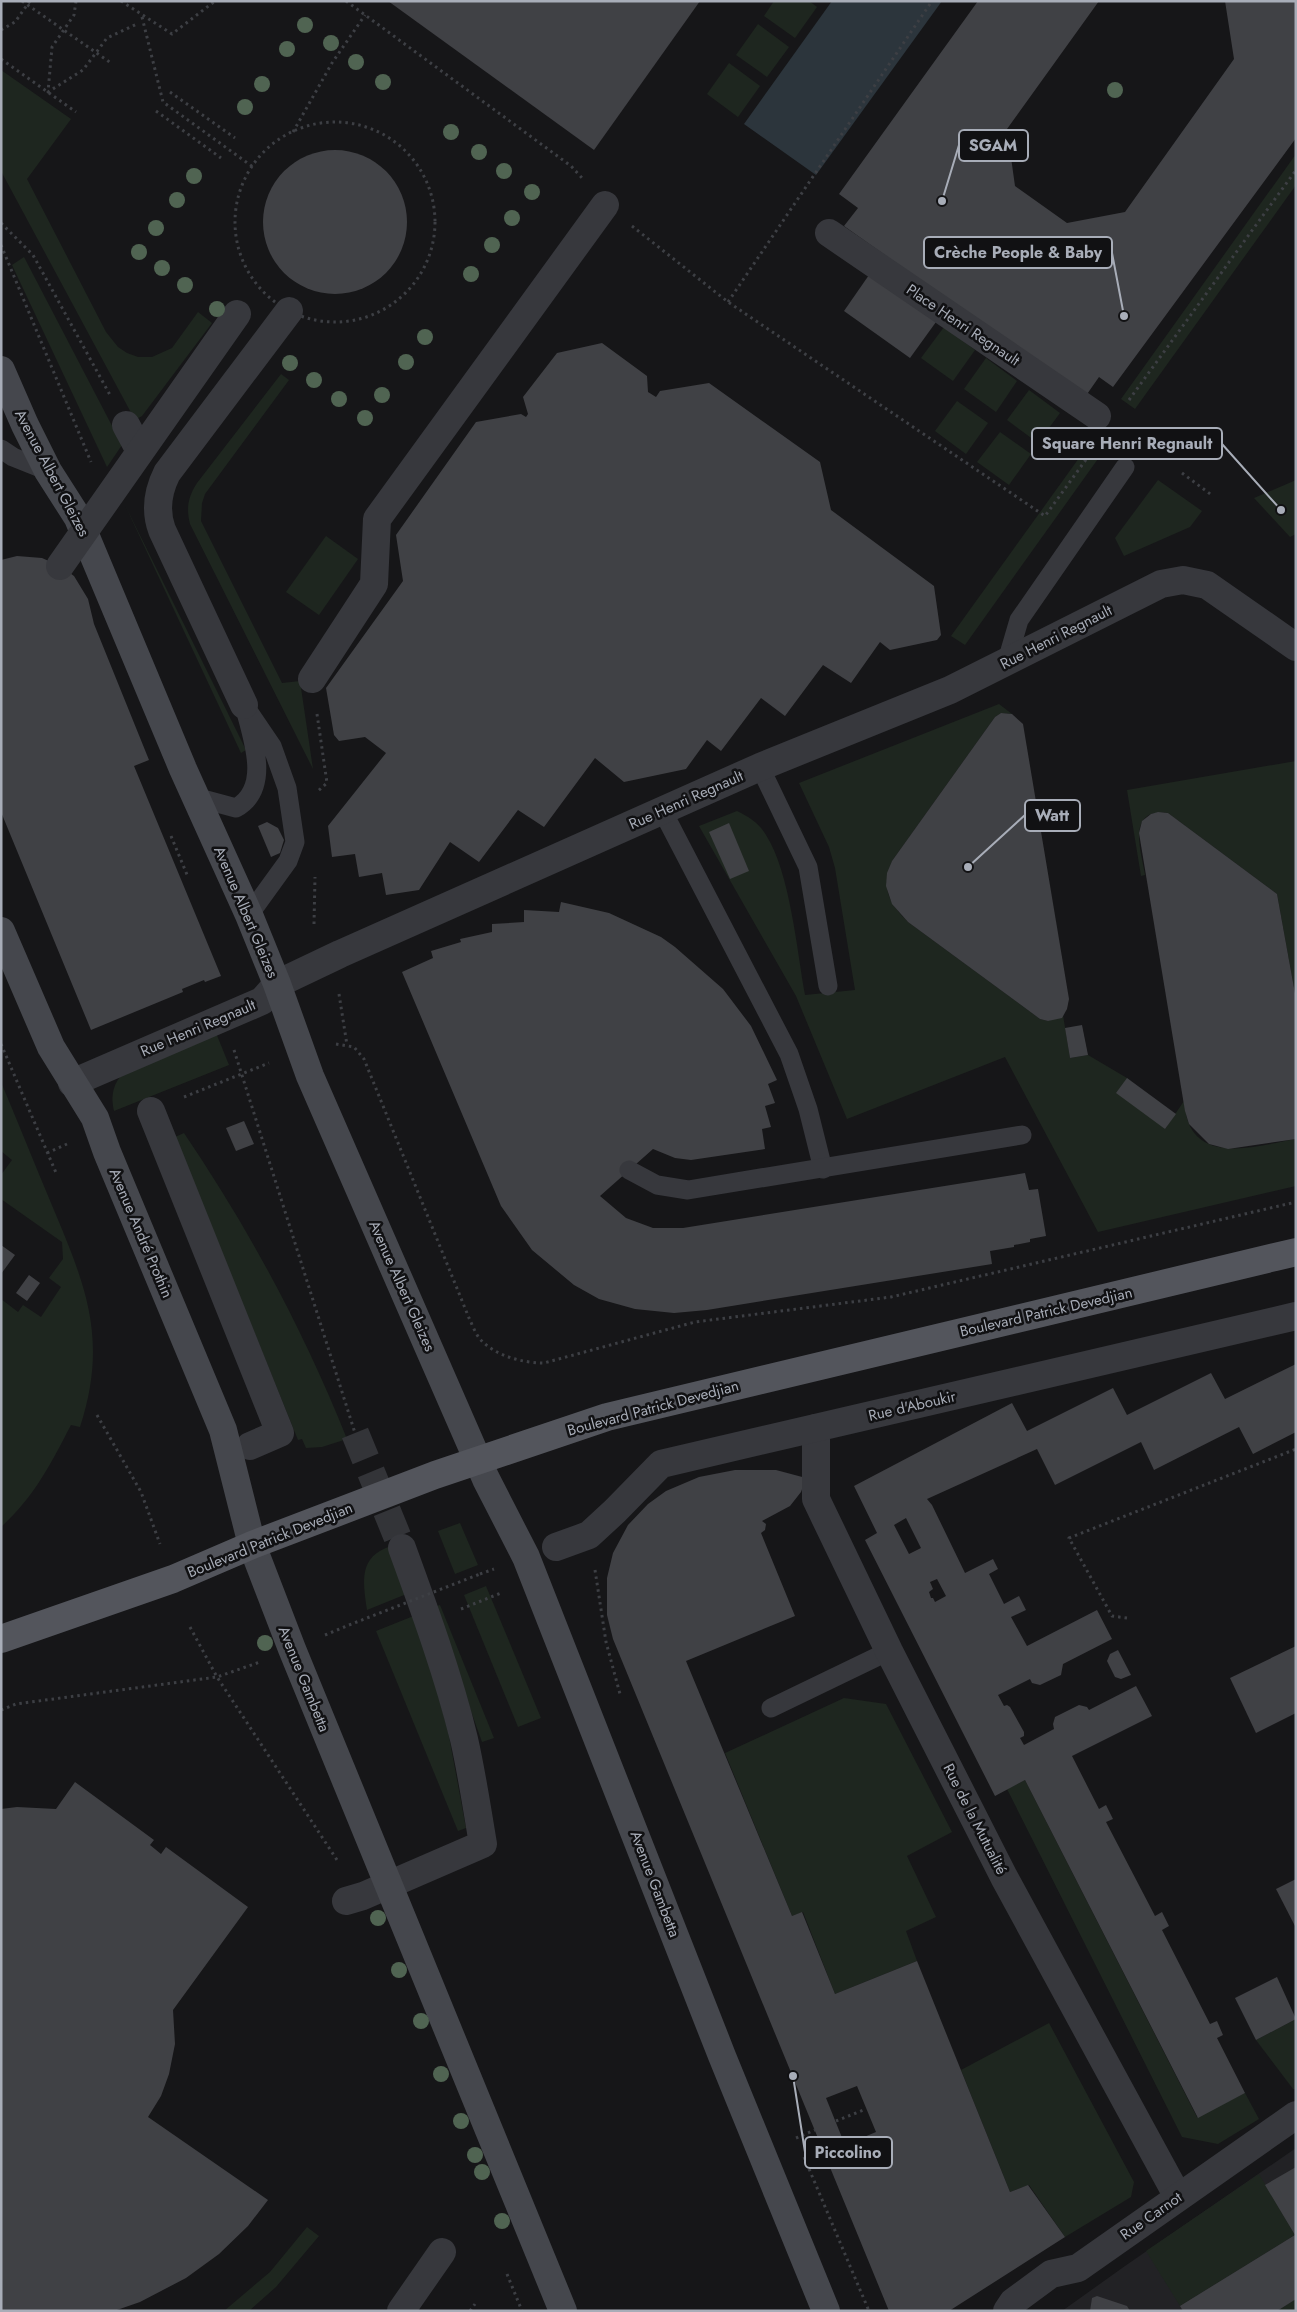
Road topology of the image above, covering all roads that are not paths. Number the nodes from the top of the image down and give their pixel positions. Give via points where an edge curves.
1 (606, 205) dead end
2 (829, 233) dead end
3 (289, 311) road end
4 (237, 314) dead end
5 (1, 370) edge
6 (1097, 416) dead end
7 (126, 425) road end
8 (1, 449) edge
9 (140, 452) junction
10 (1125, 467) dead end
11 (48, 471) junction
12 (60, 566) dead end
13 (1296, 647) edge
14 (1007, 661) junction
15 (312, 679) road end
16 (244, 705) junction
17 (760, 767) junction
18 (195, 797) junction
19 (662, 810) junction
20 (249, 916) junction
21 (1, 931) edge
22 (277, 984) junction
23 (828, 986) dead end
24 (72, 1084) junction
25 (151, 1111) road end
26 (1022, 1136) dead end
27 (823, 1169) junction
28 (629, 1170) dead end
29 (1296, 1252) edge
30 (1296, 1316) edge
31 (816, 1428) junction
32 (250, 1446) dead end
33 (479, 1460) junction
34 (252, 1546) junction
35 (556, 1547) dead end
36 (402, 1548) tunnel mouth
37 (1, 1640) edge
38 (889, 1652) junction
39 (771, 1708) dead end
40 (388, 1884) junction
41 (350, 1900) road end
42 (1296, 2115) edge
43 (1178, 2197) junction
44 (442, 2252) dead end
45 (401, 2311) edge
46 (564, 2311) edge
47 (826, 2311) edge
48 (1007, 2311) edge

1 - 15 street via 377,519 374,584
2 - 6 street, Place Henri Regnault
3 - 16 street via 167,473 160,488 158,504 162,530
4 - 9 street, bridge
5 - 11 main road, Avenue Albert Gleizes
7 - 9 street
8 - 11 lane
9 - 12 street, bridge
10 - 14 lane via 1019,620
11 - 18 main road, Avenue Albert Gleizes via 78,518
13 - 14 street, Rue Henri Regnault via 1207,585 1183,580 1161,584
14 - 17 street, Rue Henri Regnault via 950,690
16 - 18 lane via 258,770 245,803 236,808
16 - 20 lane via 272,746 287,788 295,842 288,861
17 - 19 street, Rue Henri Regnault
17 - 23 lane via 808,867
18 - 20 main road, Avenue Albert Gleizes
19 - 22 street, Rue Henri Regnault
19 - 27 lane via 789,1054 808,1109
20 - 22 main road, Avenue Albert Gleizes
21 - 24 main road, Avenue André Prothin via 51,1047
22 - 24 street, Rue Henri Regnault via 262,1001
22 - 33 main road, Avenue Albert Gleizes via 310,1076
24 - 34 main road, Avenue André Prothin via 95,1118 223,1430
25 - 32 street via 280,1433
26 - 27 lane
27 - 28 lane via 688,1190 657,1185
29 - 33 main road, Boulevard Patrick Devedjian via 607,1417
30 - 31 street, Rue d'Aboukir
31 - 35 street, Rue d'Aboukir via 661,1464 589,1535
31 - 38 street, Rue de la Mutualité via 816,1499
33 - 34 main road, Boulevard Patrick Devedjian
33 - 47 main road, Avenue Gambetta via 529,1564
34 - 37 main road, Boulevard Patrick Devedjian via 173,1579
34 - 40 main road, Avenue Gambetta
36 - 40 street via 464,1738 483,1844
38 - 39 lane
38 - 43 street, Rue de la Mutualité via 1004,1877
40 - 41 street
40 - 46 main road, Avenue Gambetta
42 - 43 street, Rue Carnot
43 - 48 street, Rue Carnot via 1078,2268 1051,2274 1012,2302
44 - 45 street

